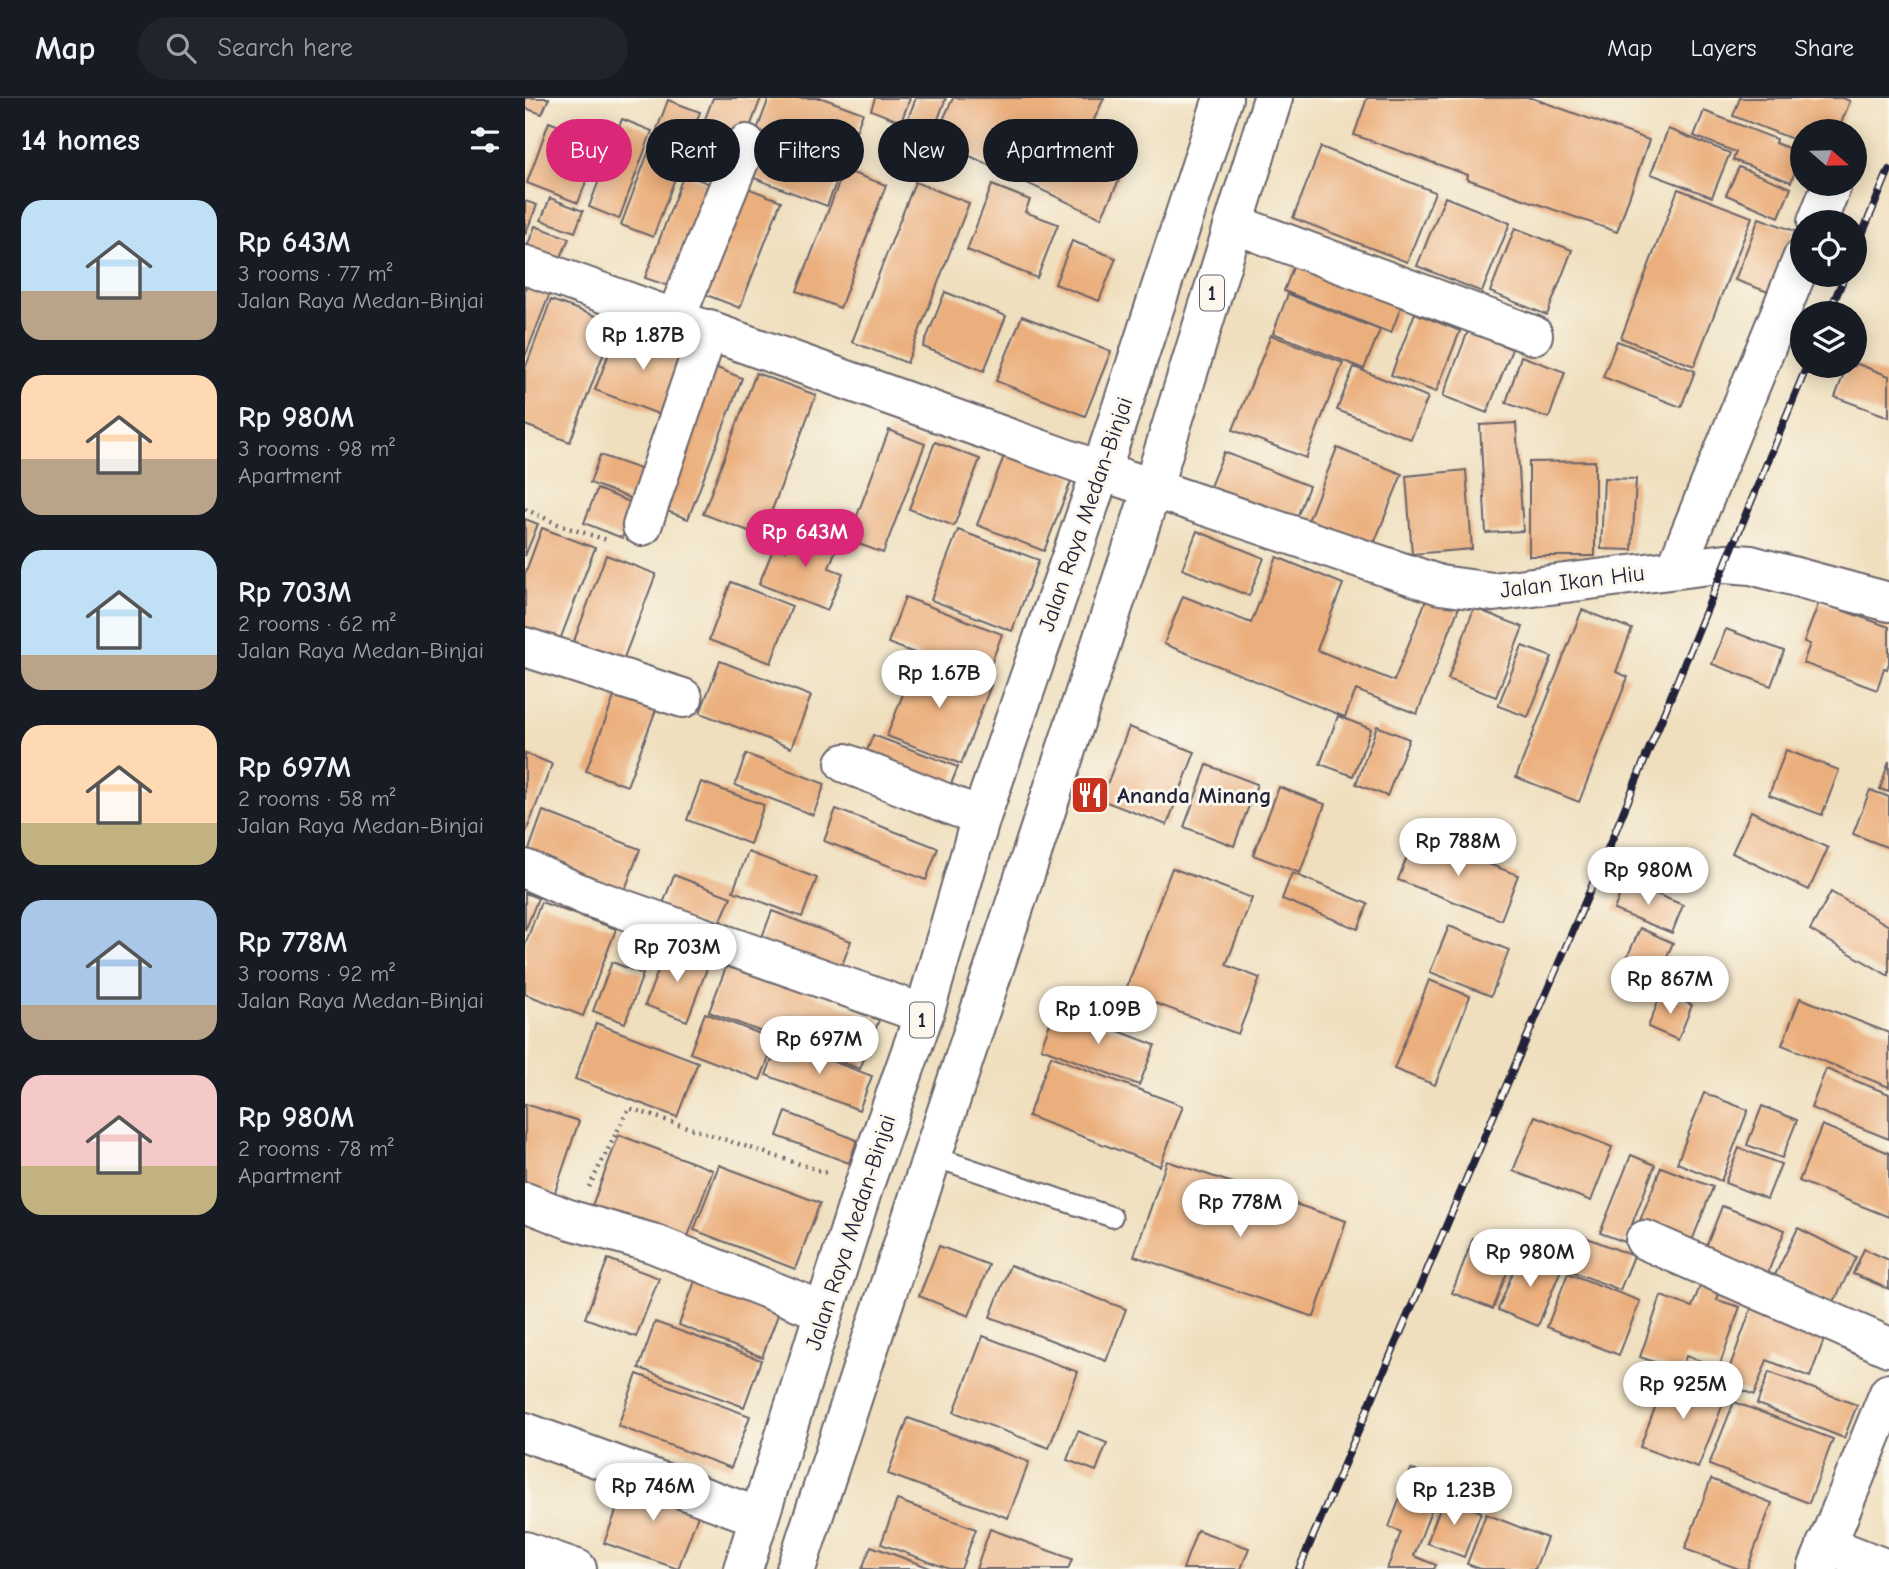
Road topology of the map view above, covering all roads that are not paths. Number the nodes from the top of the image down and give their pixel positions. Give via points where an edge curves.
1 (1223, 98) edge
2 (1273, 98) edge
3 (746, 144) dead end
4 (1234, 224) junction
5 (525, 265) edge
6 (1791, 287) edge
7 (693, 323) junction
8 (1533, 335) dead end
9 (1101, 471) junction
10 (1152, 489) junction
11 (642, 526) road end
12 (1676, 568) junction
13 (1889, 602) edge
14 (525, 647) edge
15 (683, 698) dead end
16 (845, 764) dead end
17 (981, 817) junction
18 (525, 869) edge
19 (924, 1014) junction
20 (932, 1156) junction
21 (525, 1202) edge
22 (1112, 1217) dead end
23 (1646, 1240) dead end
24 (823, 1311) junction
25 (1889, 1347) edge
26 (1889, 1392) edge
27 (525, 1432) edge
28 (759, 1517) junction
29 (525, 1551) edge
30 (1822, 1557) edge
31 (577, 1569) edge
32 (743, 1569) edge
33 (796, 1569) edge
34 (1887, 1569) edge

1 - 9 street, Jalan Raya Medan-Binjai / 1
2 - 4 street, 1
3 - 7 street
4 - 8 street
4 - 10 street, 1
5 - 7 street, Jalan Ikan Hiu
6 - 12 street
7 - 9 street, Jalan Ikan Hiu
7 - 11 street
9 - 10 street, Jalan Ikan Hiu
9 - 17 street, Jalan Raya Medan-Binjai / 1
10 - 12 street, Jalan Ikan Hiu via 1440,585 1493,592
10 - 20 street, 1
12 - 13 street, Jalan Ikan Hiu via 1751,565
14 - 15 street
16 - 17 street
17 - 19 street, Jalan Raya Medan-Binjai / 1
18 - 19 street via 586,896
19 - 24 street, Jalan Raya Medan-Binjai / 1
20 - 22 lane
20 - 33 street, 1
21 - 24 street via 652,1244
23 - 25 street
24 - 28 street, Jalan Raya Medan-Binjai / 1
26 - 30 street
27 - 28 street
28 - 32 street, Jalan Raya Medan-Binjai / 1
29 - 31 street
30 - 34 street

